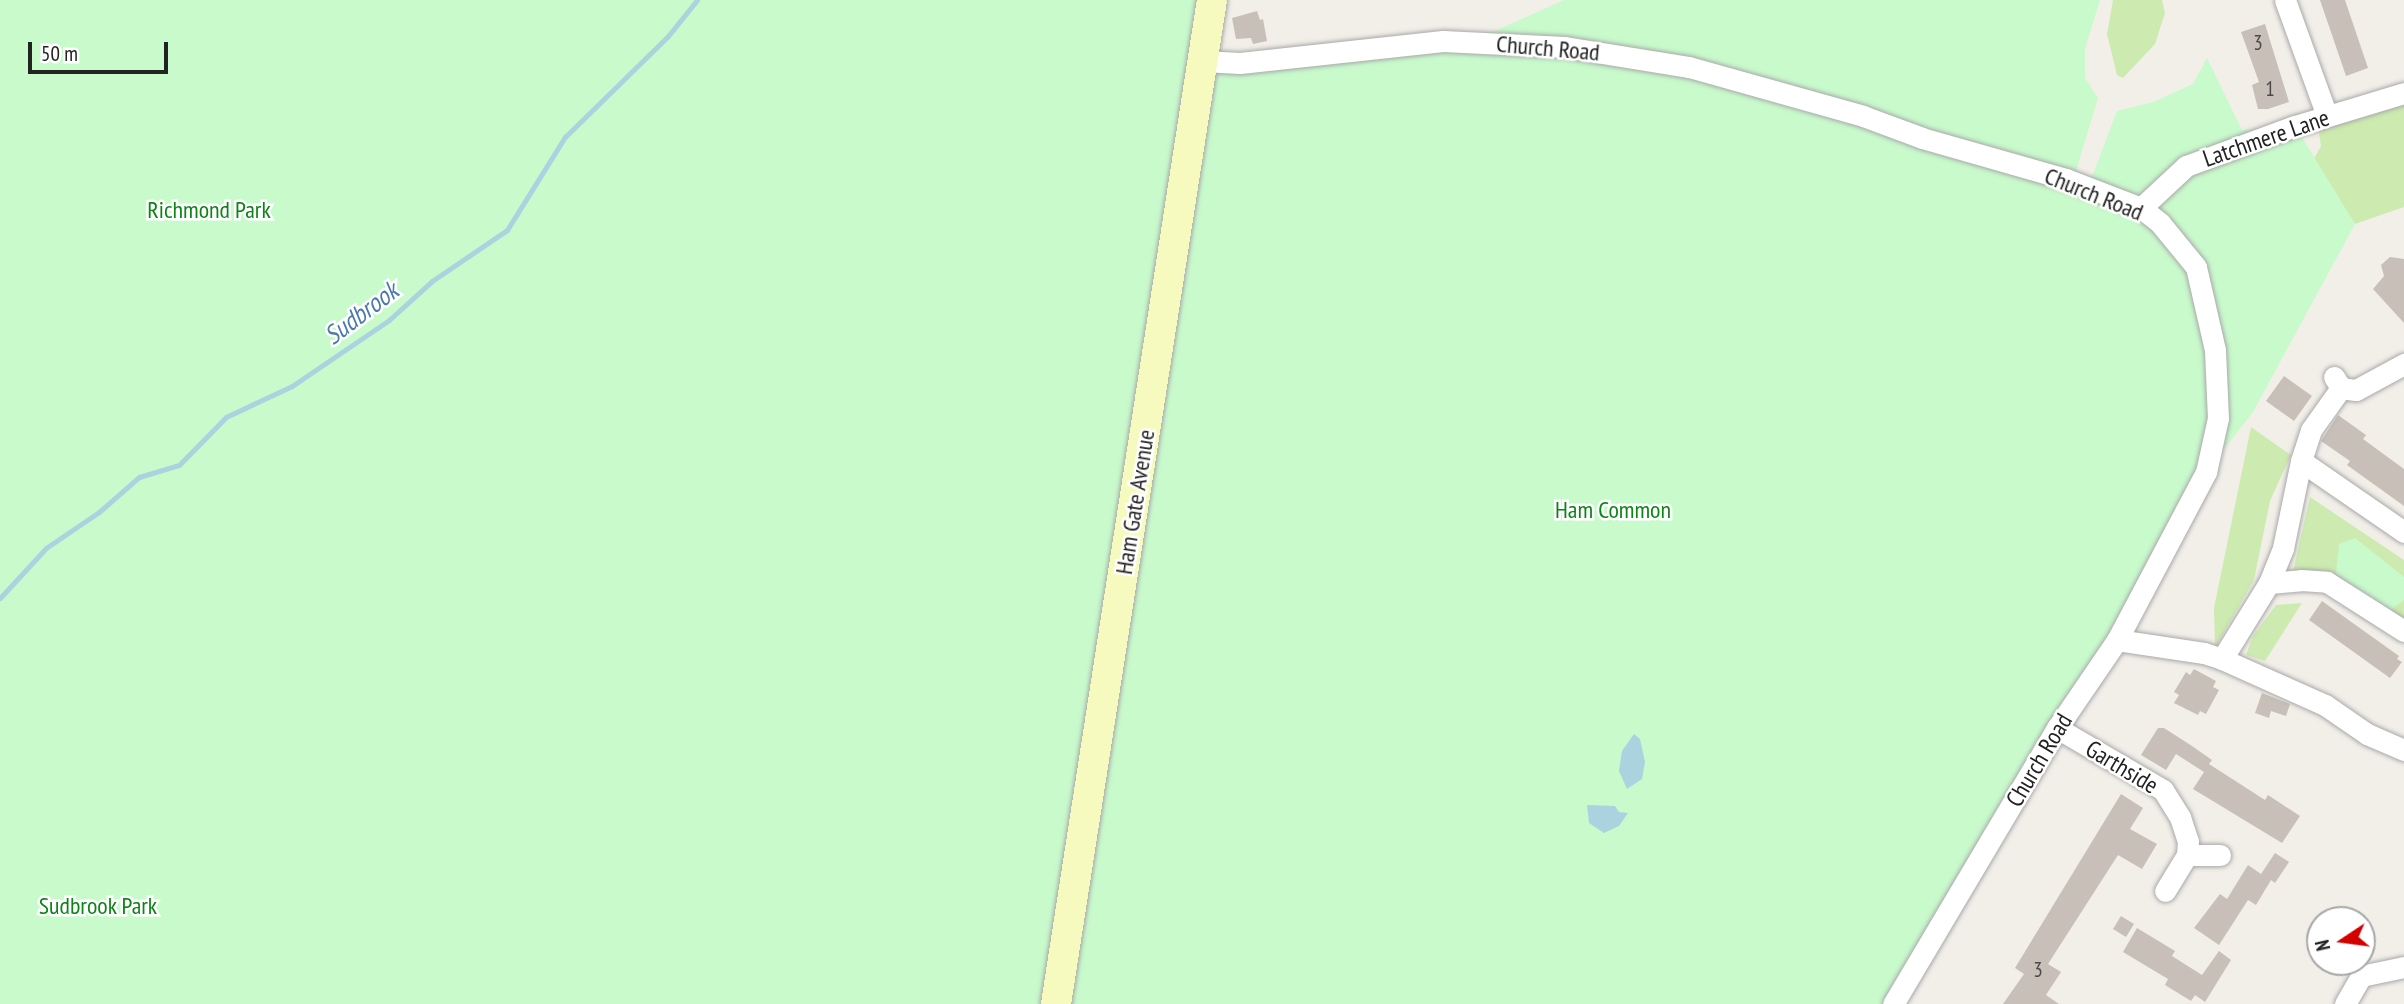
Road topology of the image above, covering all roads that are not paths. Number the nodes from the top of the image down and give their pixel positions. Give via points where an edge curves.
1 (1212, 0) edge
2 (2285, 0) edge
3 (1202, 61) junction
4 (2404, 93) edge
5 (2327, 116) junction
6 (2141, 208) junction
7 (2404, 364) edge
8 (2301, 461) junction
9 (2404, 532) edge
10 (2269, 583) junction
11 (2404, 631) edge
12 (2117, 640) junction
13 (2222, 659) junction
14 (2057, 728) junction
15 (2404, 750) edge
16 (2186, 855) junction
17 (2220, 855) dead end
18 (2165, 891) dead end
19 (2404, 967) edge
20 (1902, 1000) edge
21 (1056, 1004) edge
22 (2344, 1004) edge

1 - 3 main road, Ham Gate Avenue
2 - 5 street
3 - 6 street, Church Road via 1240,63 1443,40 1564,47 1689,67 2066,179
3 - 21 main road, Ham Gate Avenue
4 - 5 street, Latchmere Lane
5 - 6 street, Latchmere Lane via 2186,166
6 - 12 street, Church Road via 2160,223 2196,267 2215,350 2218,418 2206,472
7 - 8 street via 2356,390 2337,383 2311,430
8 - 9 street
8 - 10 street via 2283,548
10 - 11 street via 2327,582
10 - 13 street
12 - 13 street
12 - 14 street, Church Road
13 - 15 street via 2325,705 2367,734
14 - 16 street, Garthside via 2163,790 2180,817 2188,841
14 - 20 street, Church Road
16 - 17 street
16 - 18 street
19 - 22 street via 2361,976

